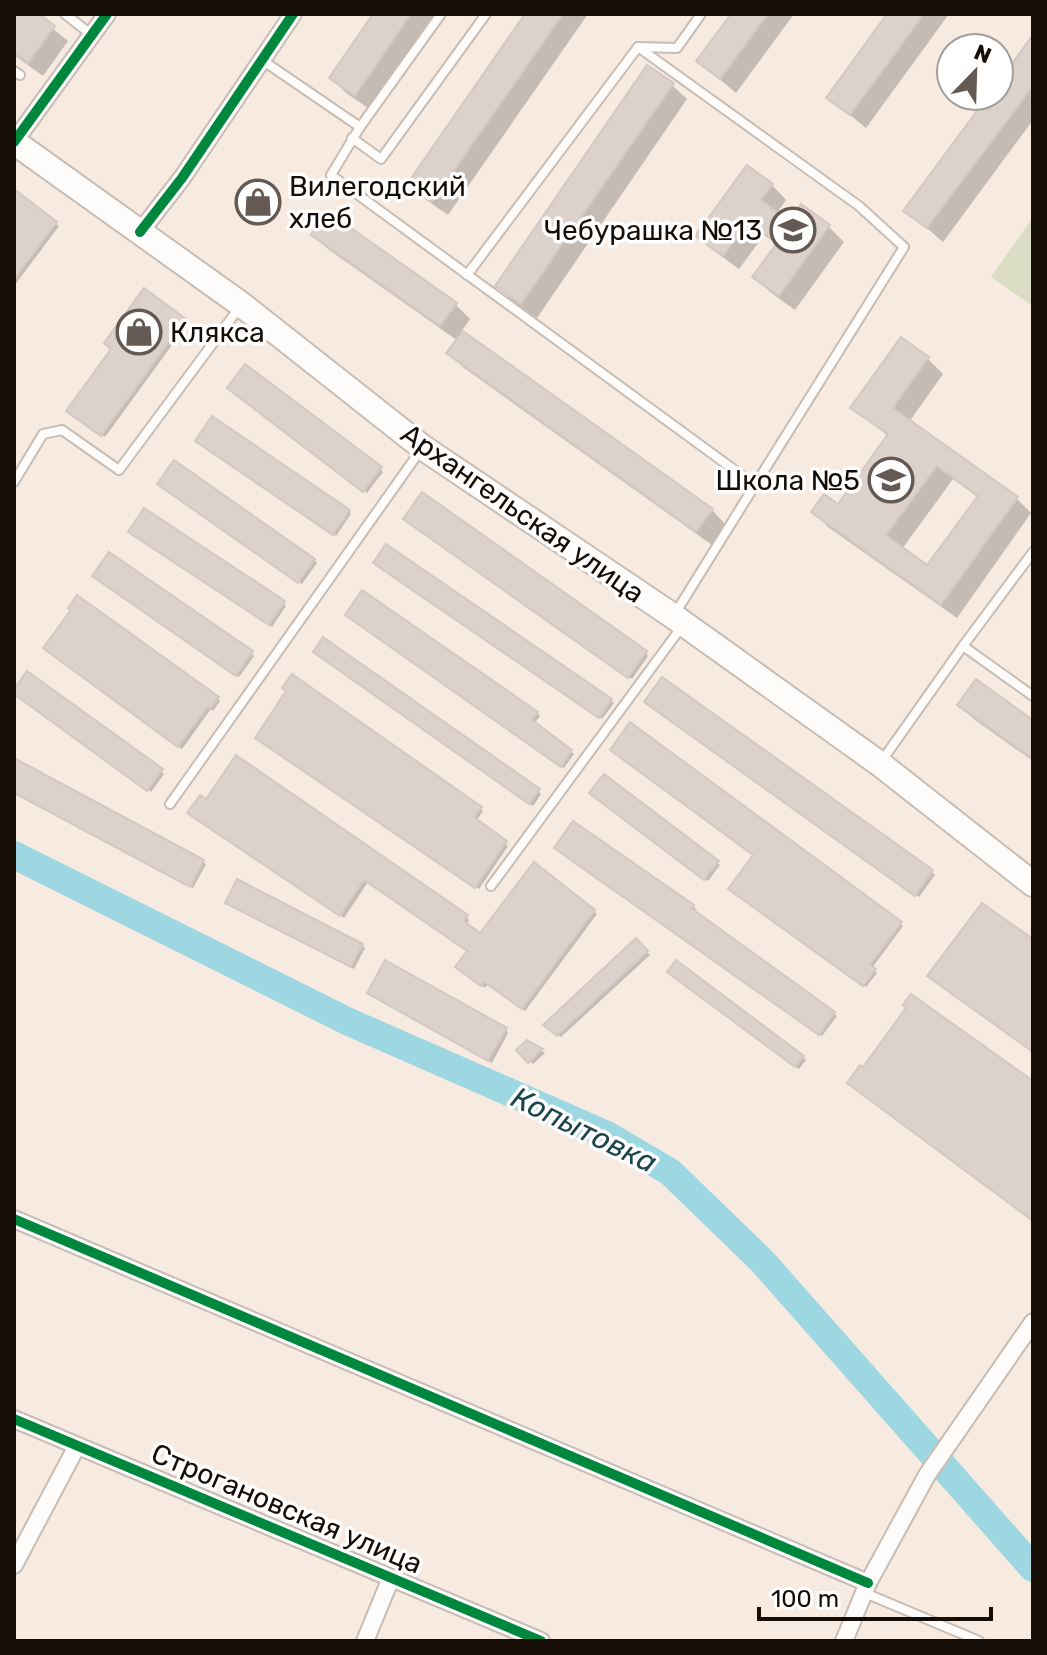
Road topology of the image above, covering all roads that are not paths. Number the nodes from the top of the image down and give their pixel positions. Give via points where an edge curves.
1 (65, 14) edge
2 (107, 14) edge
3 (293, 14) edge
4 (441, 14) edge
5 (486, 14) edge
6 (701, 14) edge
7 (92, 35) junction
8 (638, 47) junction
9 (261, 59) junction
10 (360, 127) junction
11 (352, 138) junction
12 (14, 142) edge
13 (140, 232) junction
14 (467, 275) junction
15 (242, 305) junction
16 (422, 447) junction
17 (14, 482) edge
18 (755, 485) junction
19 (1033, 552) edge
20 (678, 620) junction
21 (963, 646) junction
22 (1033, 696) edge
23 (880, 764) junction
24 (170, 804) dead end
25 (1033, 884) edge
26 (491, 886) dead end
27 (14, 1219) edge
28 (1033, 1322) edge
29 (14, 1419) edge
30 (77, 1446) junction
31 (14, 1565) edge
32 (391, 1578) junction
33 (866, 1588) junction
34 (365, 1641) edge
35 (541, 1641) edge
36 (844, 1641) edge
37 (979, 1641) edge

1 - 7 lane
2 - 7 street
3 - 9 street
4 - 10 lane
5 - 11 lane via 381,159
6 - 8 lane via 677,48
7 - 12 street
8 - 14 lane
8 - 18 lane via 859,206 904,247
9 - 10 lane
9 - 13 street
10 - 11 lane
11 - 14 lane via 331,175
12 - 13 main road, Архангельская улица
13 - 15 main road, Архангельская улица
14 - 18 lane
15 - 16 main road, Архангельская улица
15 - 17 lane via 119,470 62,430 43,434
16 - 20 main road, Архангельская улица
16 - 24 lane
18 - 20 lane
19 - 21 lane
20 - 23 main road, Архангельская улица
20 - 26 lane
21 - 22 lane
21 - 23 lane
23 - 25 main road, Архангельская улица
27 - 33 street
28 - 33 street via 931,1469
29 - 30 street, Строгановская улица
30 - 31 street
30 - 32 street, Строгановская улица
32 - 34 street
32 - 35 street, Строгановская улица
33 - 36 street
33 - 37 lane

